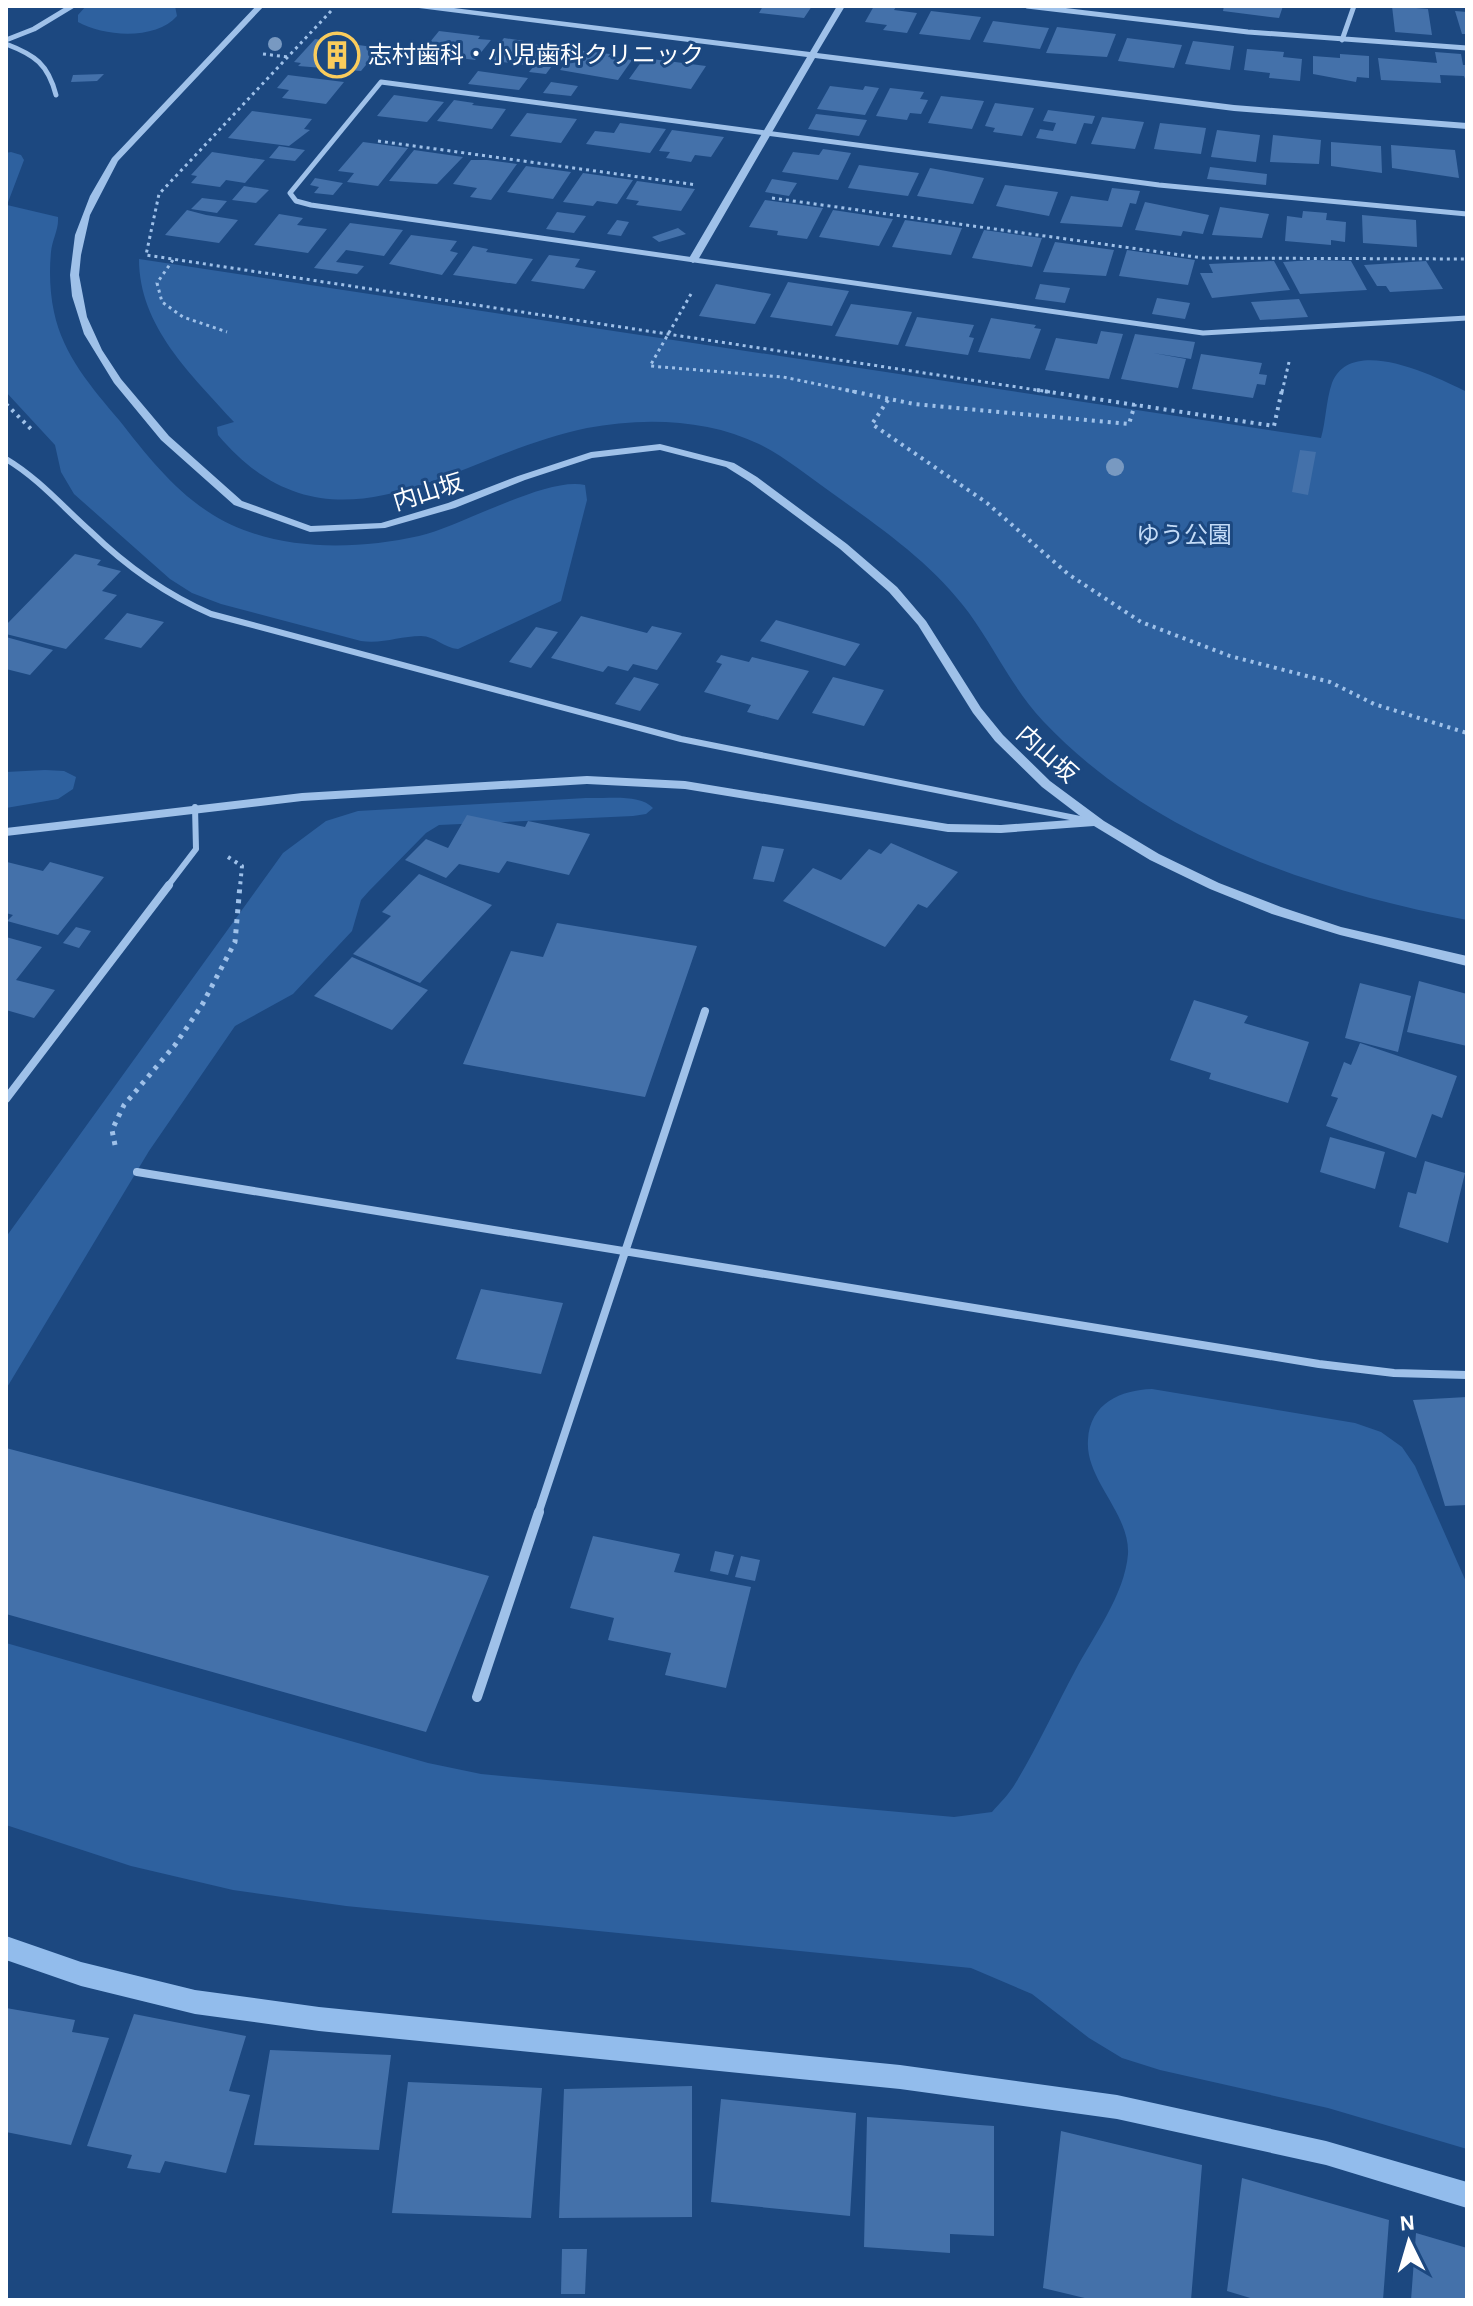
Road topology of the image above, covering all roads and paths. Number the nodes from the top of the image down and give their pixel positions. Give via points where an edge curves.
1 (72, 6) edge
2 (260, 6) edge
3 (419, 6) edge
4 (841, 6) edge
5 (1027, 6) edge
6 (1103, 6) edge
7 (1354, 6) edge
8 (331, 11) dead end
9 (1099, 15) junction
10 (1342, 40) junction
11 (6, 42) edge
12 (1467, 48) edge
13 (811, 55) junction
14 (56, 95) dead end
15 (1467, 126) edge
16 (767, 133) junction
17 (335, 135) junction
18 (733, 191) junction
19 (1467, 214) edge
20 (1467, 259) edge
21 (173, 260) junction
22 (693, 260) junction
23 (709, 262) junction
24 (1467, 318) edge
25 (227, 332) dead end
26 (668, 334) junction
27 (1289, 359) dead end
28 (888, 400) junction
29 (1135, 404) junction
30 (6, 459) edge
31 (1467, 733) edge
32 (195, 807) junction
33 (1098, 822) junction
34 (6, 832) edge
35 (196, 849) junction
36 (1467, 961) edge
37 (705, 1011) dead end
38 (6, 1099) edge
39 (124, 1105) dead end
40 (137, 1172) dead end
41 (625, 1252) junction
42 (1467, 1375) edge
43 (477, 1697) dead end

1 - 11 street
2 - 33 street, 内山坂 via 115,160 83,218 76,248 74,279 91,342 110,373 183,460 248,510 297,525 355,528 440,511 601,453 667,449 729,464 881,577 921,622 972,706 998,737 1028,768
3 - 13 street
4 - 13 street
5 - 9 street
6 - 9 street
7 - 10 street
8 - 21 path via 159,194 146,255
9 - 10 street
10 - 12 street
11 - 14 street via 45,63
13 - 15 street via 1234,108
13 - 16 street
16 - 17 street via 381,82
16 - 18 street
16 - 19 street via 1202,190
17 - 18 path
17 - 22 street via 293,185 290,193 296,201
18 - 20 path via 1203,258
18 - 22 street
21 - 25 path via 157,283 162,302 183,317
21 - 26 path
22 - 23 street
23 - 24 street via 1203,333
23 - 26 path
26 - 28 path via 650,366 783,377
26 - 29 path
27 - 29 path via 1274,426
28 - 29 path via 1129,424
28 - 31 path via 872,424 987,503 1068,574 1141,622 1230,656 1330,682 1374,704
30 - 33 street via 28,472 154,587 211,614 681,739
32 - 33 street via 587,780 698,787 948,828
32 - 34 street
32 - 35 street
33 - 36 street, 内山坂 via 1179,869 1278,911
35 - 38 street
35 - 39 path via 242,866 235,942 175,1045
37 - 41 street
40 - 41 street
41 - 42 street via 1319,1364
41 - 43 street

